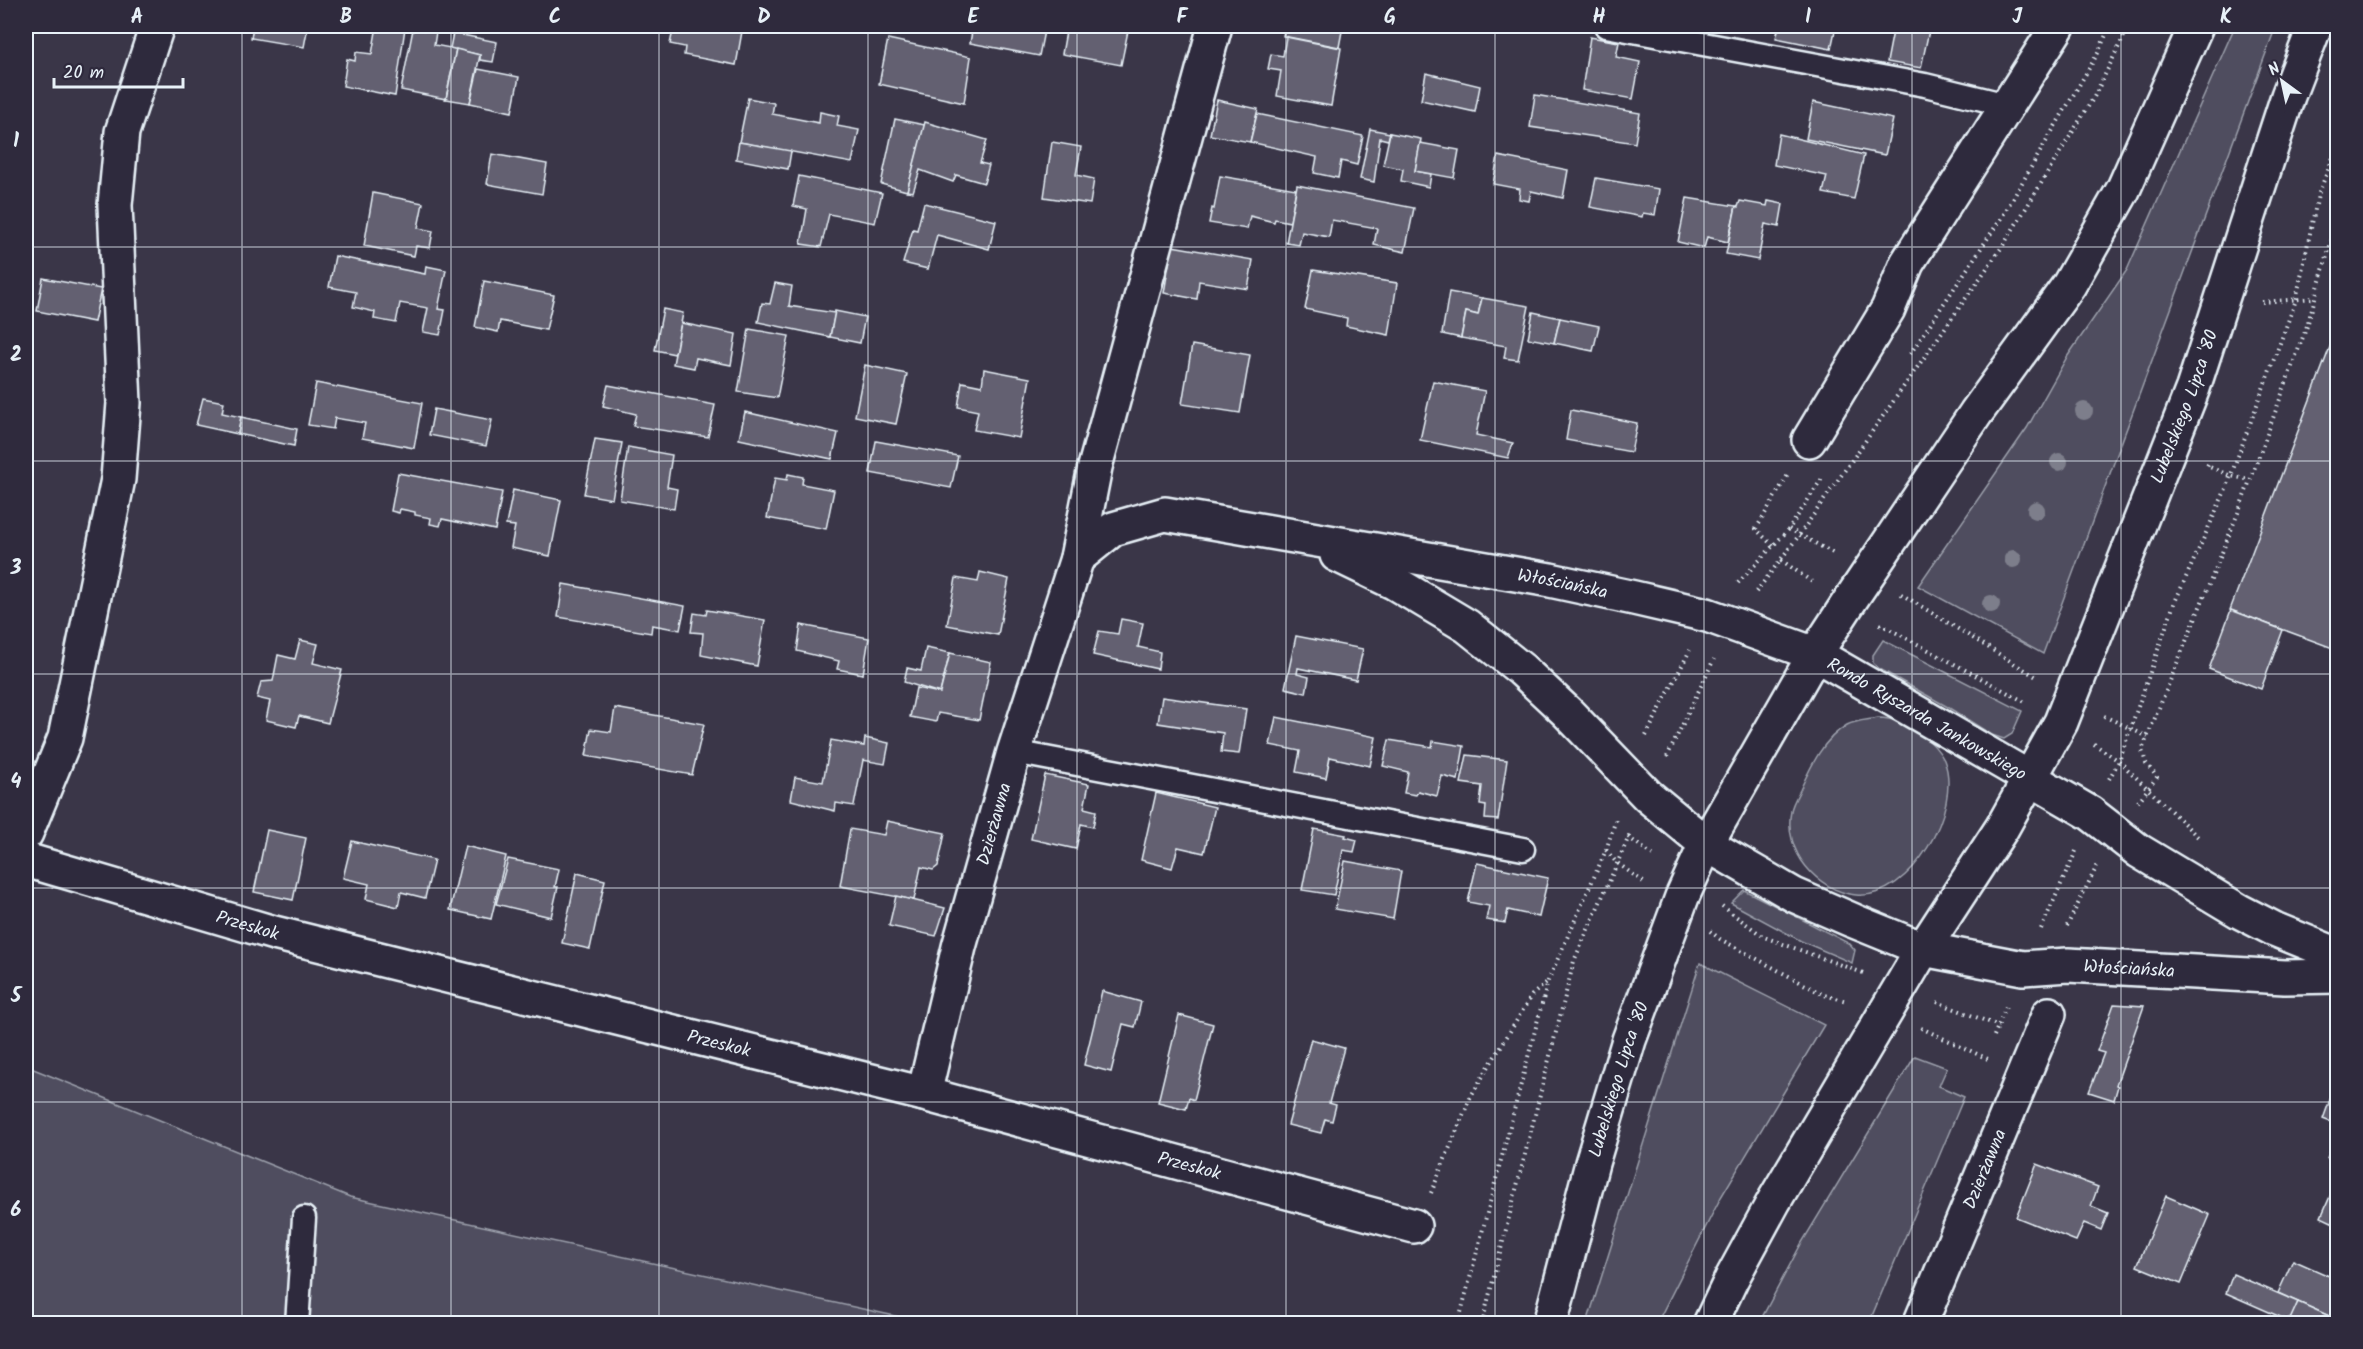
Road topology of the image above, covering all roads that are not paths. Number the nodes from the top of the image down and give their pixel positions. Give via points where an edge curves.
1 (157, 26) edge
2 (1215, 26) edge
3 (1606, 26) edge
4 (2058, 26) edge
5 (2196, 26) edge
6 (2315, 26) edge
7 (2007, 105) junction
8 (1809, 440) road end
9 (1303, 538) junction
10 (1077, 558) junction
11 (1815, 654) junction
12 (1014, 752) junction
13 (2030, 779) junction
14 (26, 833) edge
15 (1706, 844) junction
16 (1523, 849) dead end
17 (26, 860) edge
18 (1923, 949) junction
19 (2337, 955) edge
20 (2337, 976) edge
21 (2049, 1014) dead end
22 (924, 1094) junction
23 (304, 1218) dead end
24 (1414, 1226) dead end
25 (297, 1323) edge
26 (1550, 1323) edge
27 (1710, 1323) edge
28 (1920, 1323) edge

1 - 14 street via 122,132 115,205 124,403 118,479 65,738
2 - 10 street, Dzierżawna via 1095,467
3 - 7 lane via 1925,85
4 - 7 street
5 - 11 street via 2123,190 2068,285 1976,413
6 - 13 street, Lubelskiego Lipca '80 via 2288,96 2193,388 2061,722
7 - 8 street via 1907,263 1888,309
9 - 10 street, Włościańska via 1165,514 1113,529
9 - 11 street, Włościańska via 1634,597 1707,615
9 - 15 street, Włościańska via 1395,583 1467,626 1522,670 1648,795
10 - 12 street, Dzierżawna
11 - 13 street, Rondo Ryszarda Jankowskiego
11 - 15 street, Rondo Ryszarda Jankowskiego
12 - 16 lane
12 - 22 street, Dzierżawna via 959,947
13 - 18 street, Rondo Ryszarda Jankowskiego
13 - 19 street via 2139,851 2239,910
15 - 18 street via 1794,895
15 - 26 street, Lubelskiego Lipca '80 via 1678,908 1626,1051
17 - 22 street, Przeskok via 274,933
18 - 20 street, Włościańska via 2034,967 2068,965
18 - 27 street via 1774,1201
21 - 28 street, Dzierżawna
22 - 24 street, Przeskok
23 - 25 lane

